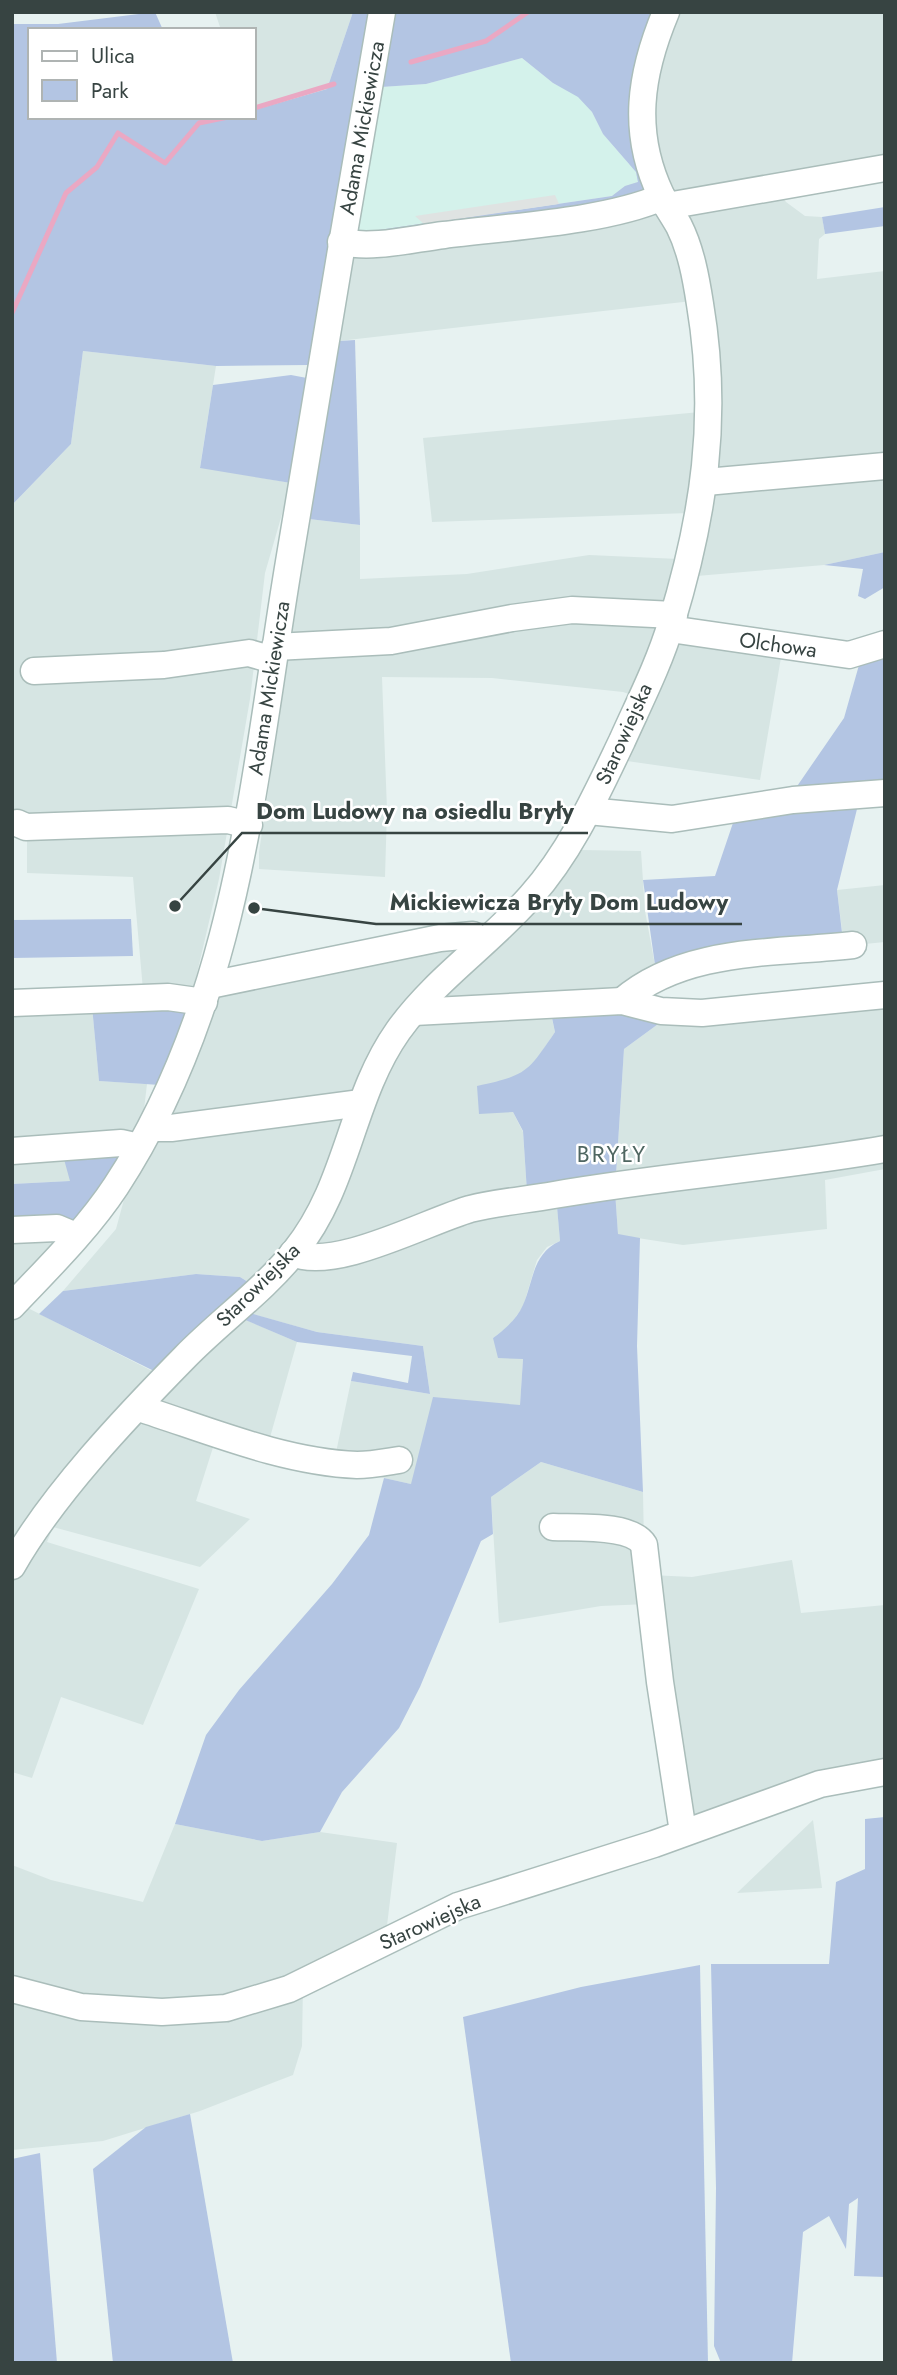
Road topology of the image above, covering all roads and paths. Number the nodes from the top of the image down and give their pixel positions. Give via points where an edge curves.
1 (382, 12) edge
2 (666, 12) edge
3 (885, 168) edge
4 (664, 201) junction
5 (341, 242) junction
6 (885, 466) edge
7 (706, 482) junction
8 (672, 622) junction
9 (885, 644) edge
10 (274, 653) junction
11 (34, 671) dead end
12 (885, 793) edge
13 (588, 811) junction
14 (17, 823) dead end
15 (249, 825) junction
16 (483, 942) junction
17 (853, 945) dead end
18 (207, 993) junction
19 (885, 995) edge
20 (622, 1001) junction
21 (12, 1003) edge
22 (414, 1012) junction
23 (361, 1103) junction
24 (145, 1137) junction
25 (885, 1149) edge
26 (12, 1151) edge
27 (12, 1230) edge
28 (76, 1236) junction
29 (293, 1253) junction
30 (12, 1306) edge
31 (139, 1408) junction
32 (399, 1460) dead end
33 (553, 1527) dead end
34 (12, 1566) edge
35 (885, 1772) edge
36 (683, 1832) junction
37 (12, 1989) edge

1 - 5 street, Adama Mickiewicza
2 - 4 street, Starowiejska via 649,55 641,100 642,142
3 - 4 street
4 - 5 street via 514,226 378,243
4 - 7 street, Starowiejska via 690,255 704,324 710,405
5 - 10 street, Adama Mickiewicza
6 - 7 street
7 - 8 street, Starowiejska
8 - 9 street, Olchowa via 849,655
8 - 10 street, Olchowa via 572,610 391,641
8 - 13 street, Starowiejska
10 - 11 street, Olchowa via 164,665
10 - 15 street, Adama Mickiewicza
12 - 13 street via 783,801 672,819
13 - 16 street, Starowiejska via 551,871
14 - 15 street via 26,827 228,820
15 - 18 street, Adama Mickiewicza via 223,944
16 - 18 street via 473,935 440,938
16 - 22 street, Starowiejska
17 - 20 street via 689,964 657,976
18 - 21 street
18 - 24 street, Adama Mickiewicza
19 - 20 street via 702,1013 661,1011
20 - 22 street
22 - 23 street, Starowiejska via 380,1060
23 - 24 street via 172,1128
23 - 29 street, Starowiejska via 334,1188
24 - 26 street
24 - 28 street, Adama Mickiewicza via 114,1189
25 - 29 street via 640,1180 470,1209 400,1238 313,1258
27 - 28 street via 57,1228
28 - 30 street, Adama Mickiewicza
29 - 31 street, Starowiejska
31 - 32 street via 312,1459 358,1465
31 - 34 street, Starowiejska via 80,1472
33 - 36 street via 618,1530 634,1535 644,1545
35 - 36 street, Starowiejska via 820,1784
36 - 37 street, Starowiejska via 458,1906 289,1989 226,2008 162,2012 81,2007

